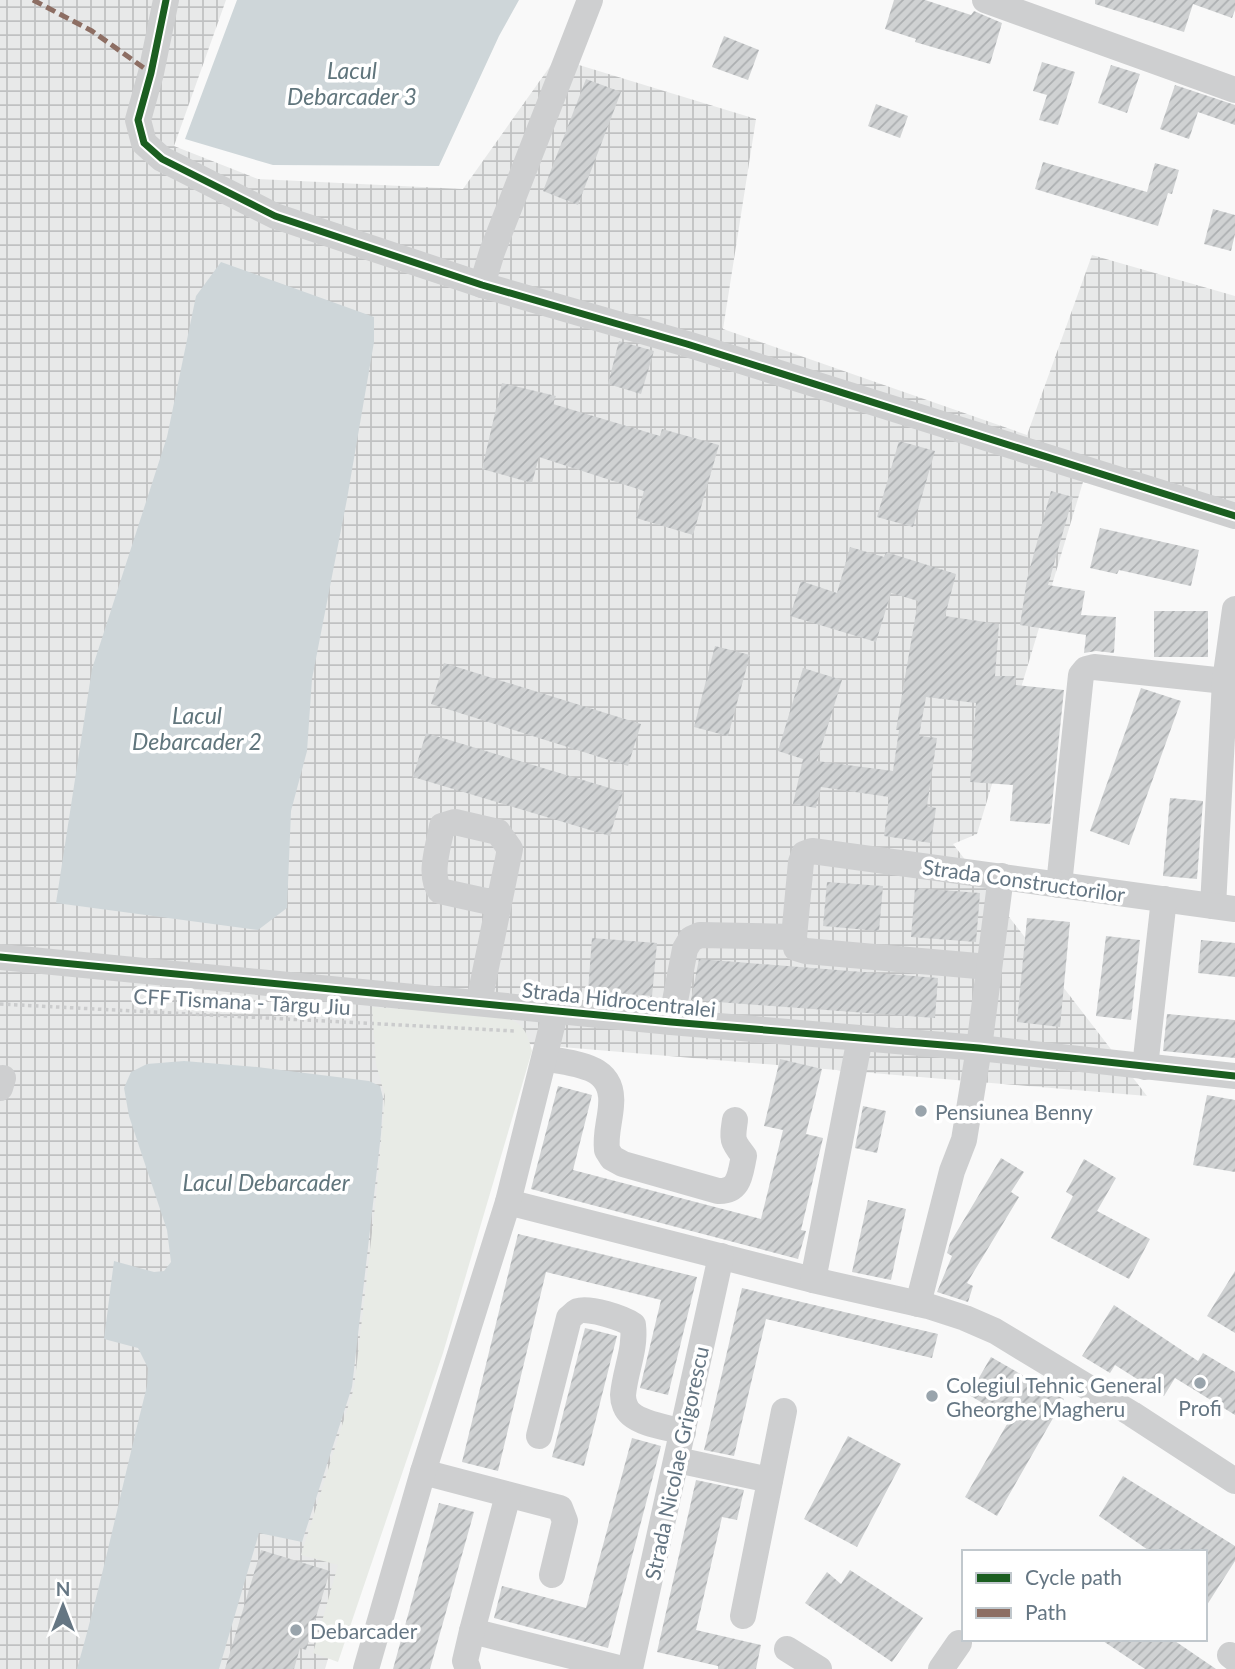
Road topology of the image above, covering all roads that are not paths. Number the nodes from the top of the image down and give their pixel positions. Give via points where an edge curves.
1 (166, 0) edge
2 (590, 0) edge
3 (985, 0) edge
4 (1235, 90) edge
5 (482, 285) junction
6 (1235, 516) edge
7 (1235, 609) edge
8 (1233, 640) edge
9 (1225, 681) junction
10 (1229, 728) edge
11 (1001, 876) junction
12 (1059, 885) junction
13 (1164, 899) junction
14 (499, 904) dead end
15 (1224, 907) edge
16 (794, 937) junction
17 (0, 957) edge
18 (989, 967) junction
19 (480, 1002) junction
20 (671, 1022) junction
21 (551, 1034) junction
22 (860, 1038) junction
23 (979, 1048) junction
24 (1145, 1067) junction
25 (1235, 1076) edge
26 (736, 1120) dead end
27 (509, 1202) junction
28 (721, 1256) junction
29 (813, 1280) junction
30 (918, 1304) junction
31 (784, 1411) dead end
32 (683, 1432) junction
33 (539, 1436) dead end
34 (677, 1461) junction
35 (423, 1472) junction
36 (770, 1480) junction
37 (1235, 1481) edge
38 (508, 1494) junction
39 (552, 1575) dead end
40 (743, 1616) dead end
41 (472, 1631) junction
42 (959, 1643) dead end
43 (788, 1649) dead end
44 (366, 1669) edge
45 (468, 1669) edge
46 (623, 1669) edge
47 (630, 1669) edge
48 (818, 1669) edge
49 (941, 1669) edge

1 - 5 street via 138,120 144,143 162,159 275,216
2 - 5 street
3 - 4 street
5 - 6 street via 687,344
7 - 8 street
8 - 9 street
9 - 10 street
9 - 12 street via 1086,668 1081,675
10 - 15 street
11 - 12 street, Strada Constructorilor
11 - 16 street, Strada Constructorilor via 812,851 804,854 801,862
11 - 18 street
12 - 13 street, Strada Constructorilor
13 - 15 street, Strada Constructorilor
13 - 24 street
14 - 19 street
16 - 18 street via 796,948 806,951
16 - 20 street via 700,935 691,939
17 - 19 street, Strada Hidrocentralei
18 - 23 street
19 - 21 street, Strada Hidrocentralei
20 - 21 street, Strada Hidrocentralei
20 - 22 street, Strada Hidrocentralei
21 - 26 street via 609,1082 607,1150 623,1164 718,1191 734,1188 744,1156 735,1146
21 - 27 street
22 - 23 street, Strada Hidrocentralei
22 - 29 street
23 - 24 street, Strada Hidrocentralei
23 - 30 street via 964,1140 951,1171
24 - 25 street, Strada Hidrocentralei
27 - 28 street
27 - 35 street
28 - 29 street
28 - 32 street, Strada Nicolae Grigorescu
29 - 30 street
30 - 37 street via 995,1331
31 - 36 street
32 - 33 street via 648,1422 625,1407 633,1325 586,1310 569,1318
32 - 34 street, Strada Nicolae Grigorescu
34 - 36 street
34 - 47 street, Strada Nicolae Grigorescu
35 - 38 street
35 - 44 street
36 - 40 street
38 - 39 street via 560,1508 564,1514
38 - 41 street
41 - 45 street via 465,1661
41 - 46 street
42 - 49 street
43 - 48 street

